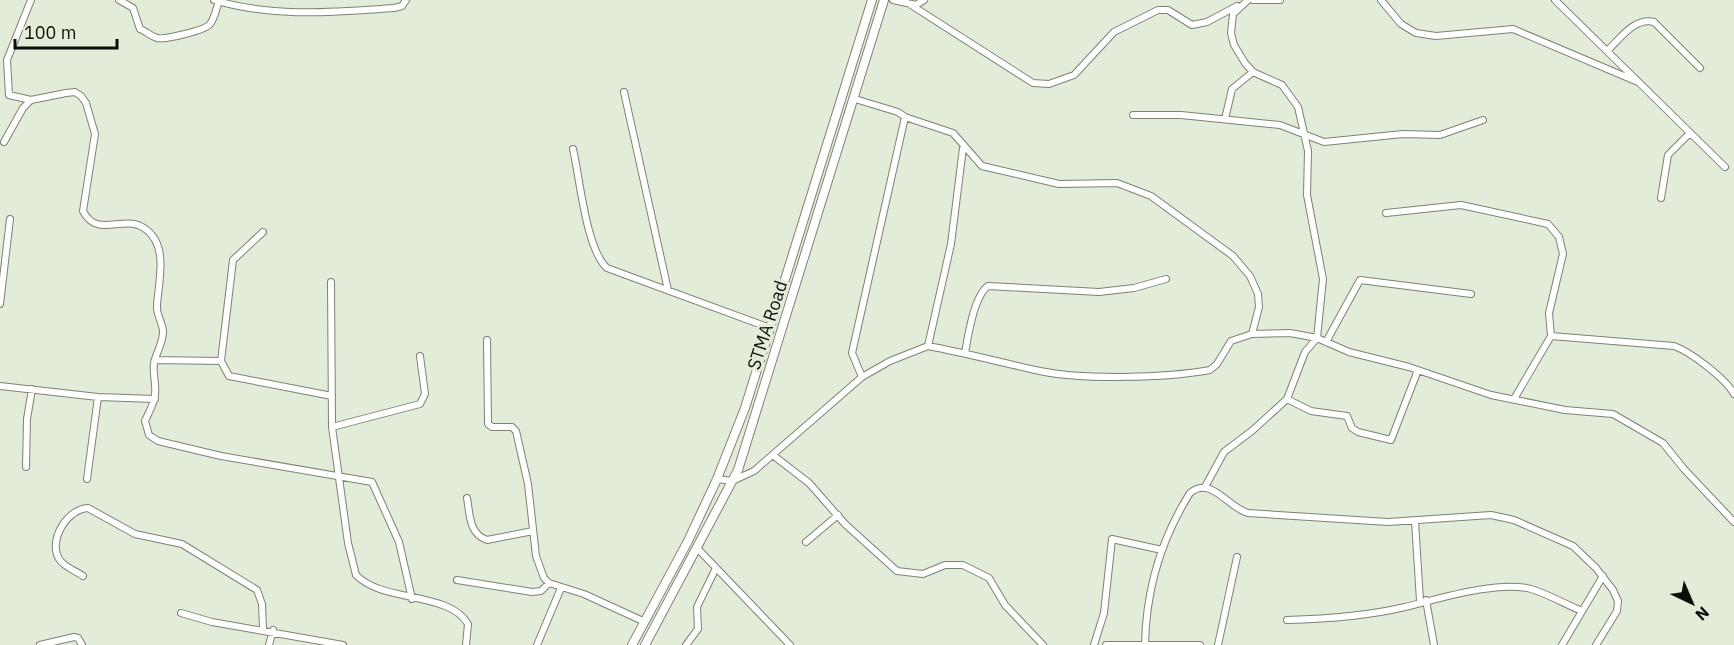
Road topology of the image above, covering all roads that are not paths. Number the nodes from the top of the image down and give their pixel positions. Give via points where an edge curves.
1 (31, 0) edge
2 (119, 0) edge
3 (406, 0) edge
4 (872, 0) edge
5 (884, 0) edge
6 (893, 0) edge
7 (924, 0) edge
8 (1253, 0) edge
9 (1280, 0) edge
10 (1381, 0) edge
11 (1555, 0) edge
12 (216, 1) edge
13 (911, 5) junction
14 (1607, 51) junction
15 (1701, 68) dead end
16 (1253, 72) junction
17 (1638, 82) junction
18 (624, 92) dead end
19 (855, 99) junction
20 (31, 100) junction
21 (1133, 115) dead end
22 (905, 117) junction
23 (1225, 120) junction
24 (1483, 120) dead end
25 (1690, 133) junction
26 (1304, 134) junction
27 (4, 142) dead end
28 (963, 148) junction
29 (573, 149) dead end
30 (1725, 166) dead end
31 (1661, 198) dead end
32 (1386, 213) dead end
33 (10, 219) dead end
34 (263, 232) dead end
35 (1166, 279) dead end
36 (332, 282) dead end
37 (668, 290) junction
38 (1471, 294) dead end
39 (0, 304) edge
40 (770, 328) junction
41 (1252, 334) junction
42 (1551, 336) junction
43 (1317, 338) junction
44 (487, 340) dead end
45 (1326, 342) junction
46 (928, 346) junction
47 (965, 353) junction
48 (420, 356) dead end
49 (155, 360) junction
50 (221, 361) junction
51 (1418, 370) junction
52 (862, 377) junction
53 (0, 386) edge
54 (32, 389) junction
55 (1734, 394) edge
56 (332, 396) junction
57 (98, 397) junction
58 (155, 399) junction
59 (1287, 399) junction
60 (1514, 399) junction
61 (332, 427) junction
62 (774, 456) junction
63 (26, 467) dead end
64 (339, 478) junction
65 (87, 479) dead end
66 (717, 479) junction
67 (732, 481) junction
68 (1205, 487) junction
69 (467, 498) dead end
70 (838, 515) junction
71 (1415, 521) junction
72 (1734, 522) edge
73 (533, 531) junction
74 (806, 542) dead end
75 (698, 549) junction
76 (1162, 550) junction
77 (1237, 557) dead end
78 (717, 568) junction
79 (83, 576) dead end
80 (1603, 576) junction
81 (458, 580) dead end
82 (549, 584) junction
83 (561, 588) junction
84 (412, 599) junction
85 (1423, 601) junction
86 (1582, 611) junction
87 (182, 613) dead end
88 (1287, 620) dead end
89 (645, 622) junction
90 (263, 629) junction
91 (273, 630) junction
92 (40, 645) edge
93 (82, 645) edge
94 (269, 645) edge
95 (343, 645) edge
96 (466, 645) edge
97 (537, 645) edge
98 (632, 645) edge
99 (645, 645) edge
100 (686, 645) edge
101 (790, 645) edge
102 (1043, 645) edge
103 (1094, 645) edge
104 (1106, 645) edge
105 (1145, 645) edge
106 (1200, 645) edge
107 (1218, 645) edge
108 (1434, 645) edge
109 (1562, 645) edge
110 (1596, 645) edge

1 - 20 street via 7,60 9,95
2 - 12 street via 133,8 140,29 156,38 172,38 206,28 211,24
3 - 12 street via 394,8 319,14
4 - 40 main road, STMA Road
5 - 19 main road, STMA Road
6 - 13 street
7 - 13 street
8 - 9 street
10 - 17 street via 1401,24 1416,33 1436,36 1513,29
11 - 14 street
13 - 16 street via 1033,83 1049,84 1074,75 1114,32 1158,10 1168,10 1192,26 1248,0 1233,14 1231,33 1240,57
14 - 15 street via 1639,22 1654,22
14 - 17 street
16 - 23 street via 1232,89
16 - 26 street via 1287,90 1298,107
17 - 25 street
18 - 37 street
19 - 22 street
19 - 67 main road, STMA Road
20 - 27 street
20 - 49 street via 75,92 81,96 95,134 83,211 93,224 100,226 139,225 153,240 162,263 157,307 163,333
21 - 23 street
22 - 28 street via 952,134
22 - 52 street via 852,353
23 - 26 street via 1280,125
24 - 26 street via 1440,135 1403,134 1324,142
25 - 30 street
25 - 31 street via 1668,155
26 - 43 street via 1308,151 1306,195 1323,279
28 - 41 street via 987,168 1059,184 1117,183 1151,196 1233,256 1250,276 1259,307
28 - 46 street via 951,244
29 - 37 street via 599,262
32 - 42 street via 1461,205 1548,224 1559,237 1563,254 1549,313
33 - 39 street
34 - 50 street via 233,260
35 - 47 street via 1099,292 988,286 981,292
36 - 56 street
37 - 40 street
38 - 45 street via 1360,280
40 - 66 main road, STMA Road
41 - 43 street via 1290,333
41 - 47 street via 1231,341 1210,370 1180,375 1042,372
42 - 55 street via 1674,346 1721,378
42 - 60 street
43 - 45 street
43 - 59 street via 1305,352
44 - 73 street via 488,424 516,431
45 - 51 street
46 - 47 street
46 - 52 street
48 - 61 street via 425,394 420,404
49 - 50 street
49 - 58 street
50 - 56 street via 229,376
51 - 59 street via 1391,440 1358,432 1347,416 1311,411
51 - 60 street
52 - 62 street
53 - 54 street
54 - 57 street
54 - 63 street
56 - 61 street
57 - 58 street
57 - 65 street
58 - 64 street via 145,421 149,435 158,441
59 - 68 street via 1224,452
60 - 72 street via 1565,410 1613,414 1654,436
61 - 64 street
62 - 67 street
62 - 70 street via 809,483
64 - 84 street via 372,482 399,542
64 - 84 street via 356,575 386,592
66 - 67 street
66 - 89 main road, STMA Road
67 - 75 main road, STMA Road
68 - 71 street via 1248,513
68 - 76 street via 1190,493
69 - 73 street via 473,531 480,538
70 - 74 street
70 - 102 street via 897,571 923,574 963,565 989,578 1005,605
71 - 80 street via 1491,515 1514,520 1573,546
71 - 85 street
73 - 82 street via 538,562
75 - 78 street
75 - 99 main road, STMA Road
76 - 103 street via 1112,540 1104,613
76 - 105 street via 1151,590
77 - 107 street
78 - 100 street via 697,607 698,629
78 - 101 street
79 - 90 street via 62,562 57,553 63,523 80,508 88,508 135,534 182,544 256,590 262,604
80 - 86 street
80 - 110 street via 1618,602 1617,611
81 - 82 street via 532,592
82 - 83 street
83 - 89 street via 584,594
83 - 97 street
84 - 96 street via 446,607 465,619
85 - 86 street via 1516,587 1531,589
85 - 88 street via 1325,619
85 - 108 street
86 - 109 street
87 - 90 street via 212,622
89 - 98 main road, STMA Road
90 - 91 street
91 - 94 street
91 - 95 street
92 - 93 street via 74,637
104 - 105 street
105 - 106 street

